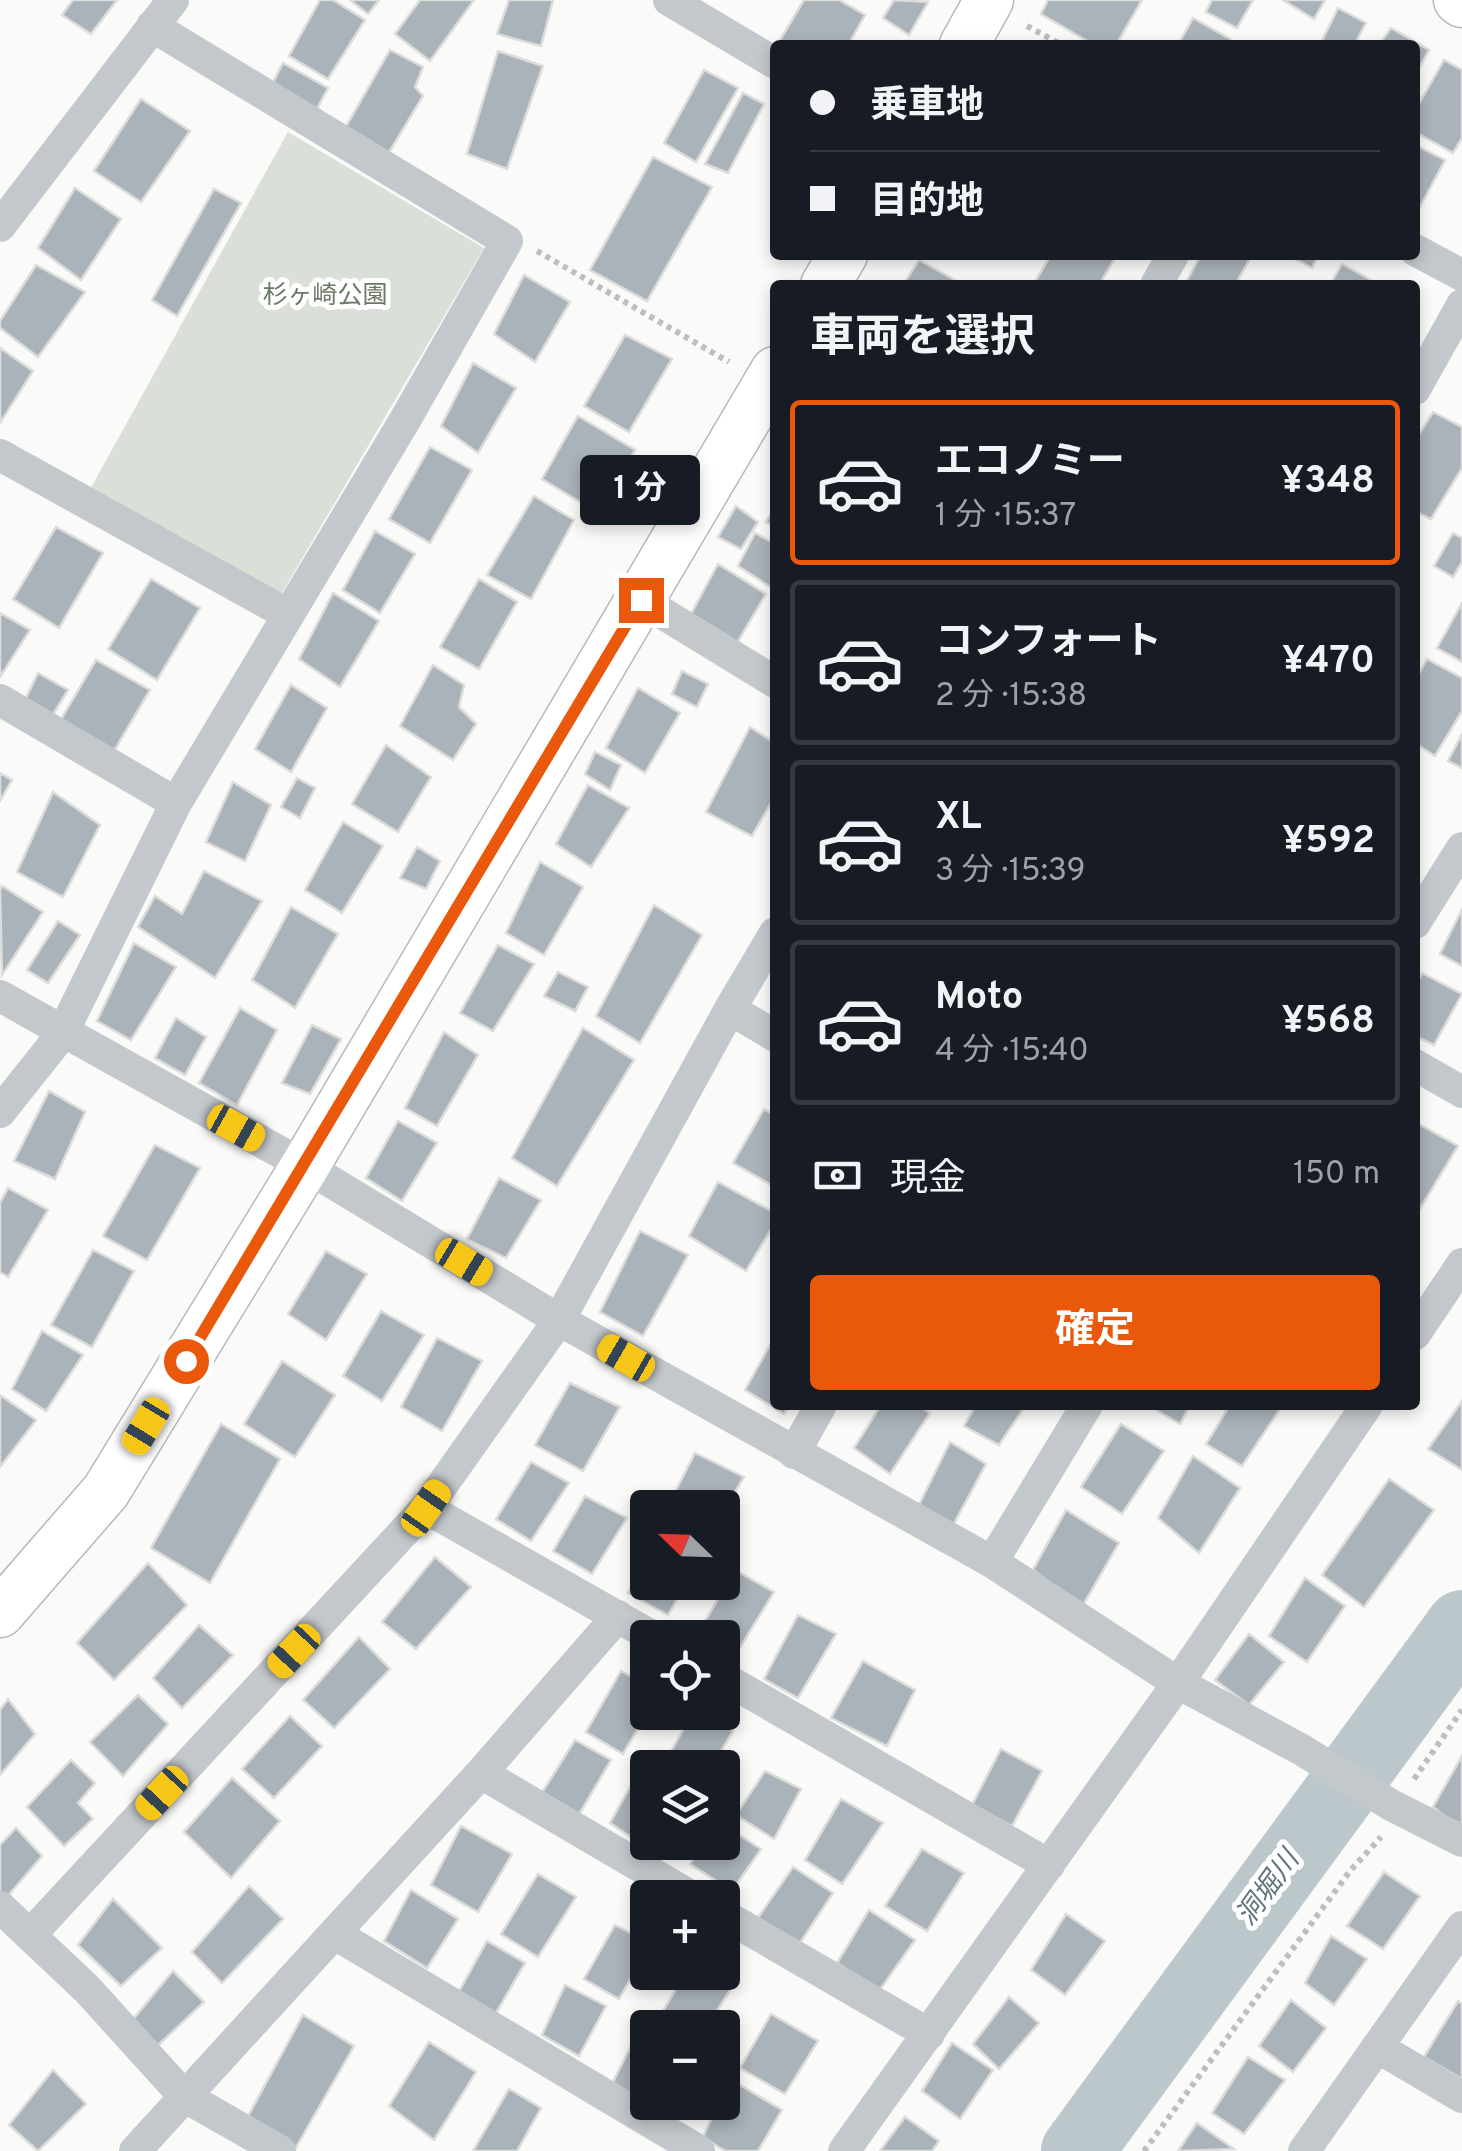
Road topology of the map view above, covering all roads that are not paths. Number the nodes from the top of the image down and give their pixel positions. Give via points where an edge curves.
1 (173, 0) edge
2 (670, 0) edge
3 (1008, 13) edge
4 (152, 26) junction
5 (971, 40) edge
6 (770, 61) edge
7 (0, 226) edge
8 (1420, 253) edge
9 (1462, 275) edge
10 (1462, 305) edge
11 (758, 370) edge
12 (1420, 380) edge
13 (0, 455) edge
14 (641, 600) junction
15 (287, 614) junction
16 (770, 679) edge
17 (0, 700) edge
18 (176, 803) junction
19 (1462, 848) edge
20 (1420, 915) edge
21 (770, 942) edge
22 (0, 996) edge
23 (730, 1009) junction
24 (770, 1033) edge
25 (62, 1034) junction
26 (1420, 1068) edge
27 (1462, 1092) edge
28 (0, 1112) edge
29 (305, 1166) junction
30 (1462, 1264) edge
31 (560, 1320) junction
32 (1420, 1320) edge
33 (819, 1410) edge
34 (1084, 1410) edge
35 (1364, 1410) edge
36 (794, 1453) junction
37 (426, 1508) junction
38 (992, 1562) junction
39 (0, 1613) edge
40 (618, 1616) junction
41 (630, 1623) edge
42 (1178, 1683) junction
43 (740, 1686) edge
44 (481, 1773) junction
45 (1462, 1840) edge
46 (1049, 1864) junction
47 (663, 1880) edge
48 (0, 1907) edge
49 (740, 1924) edge
50 (1462, 1927) edge
51 (335, 1934) junction
52 (30, 1936) junction
53 (929, 2034) junction
54 (1377, 2047) junction
55 (184, 2096) junction
56 (1462, 2097) edge
57 (136, 2151) edge
58 (280, 2151) edge
59 (700, 2151) edge
60 (844, 2151) edge
61 (1304, 2151) edge

1 - 4 street
2 - 6 street
3 - 5 street
4 - 7 street
4 - 15 street via 507,241
8 - 9 street
10 - 12 street
11 - 14 street
13 - 15 street
14 - 16 street
14 - 29 street
15 - 18 street
17 - 18 street
18 - 25 street
19 - 20 street
21 - 23 street
22 - 25 street
23 - 24 street
23 - 31 street
25 - 28 street
25 - 29 street
26 - 27 street
29 - 31 street
29 - 39 street via 106,1491
30 - 32 street
31 - 36 street
31 - 37 street
33 - 36 street
34 - 38 street
35 - 42 street
36 - 38 street
37 - 40 street
37 - 52 street
38 - 42 street
40 - 41 street
40 - 44 street
42 - 45 street
42 - 46 street
43 - 46 street
44 - 47 street
44 - 51 street
46 - 53 street
48 - 52 street
49 - 53 street
50 - 54 street
51 - 55 street
51 - 59 street
52 - 55 street
53 - 60 street
54 - 56 street
54 - 61 street
55 - 57 street
55 - 58 street

